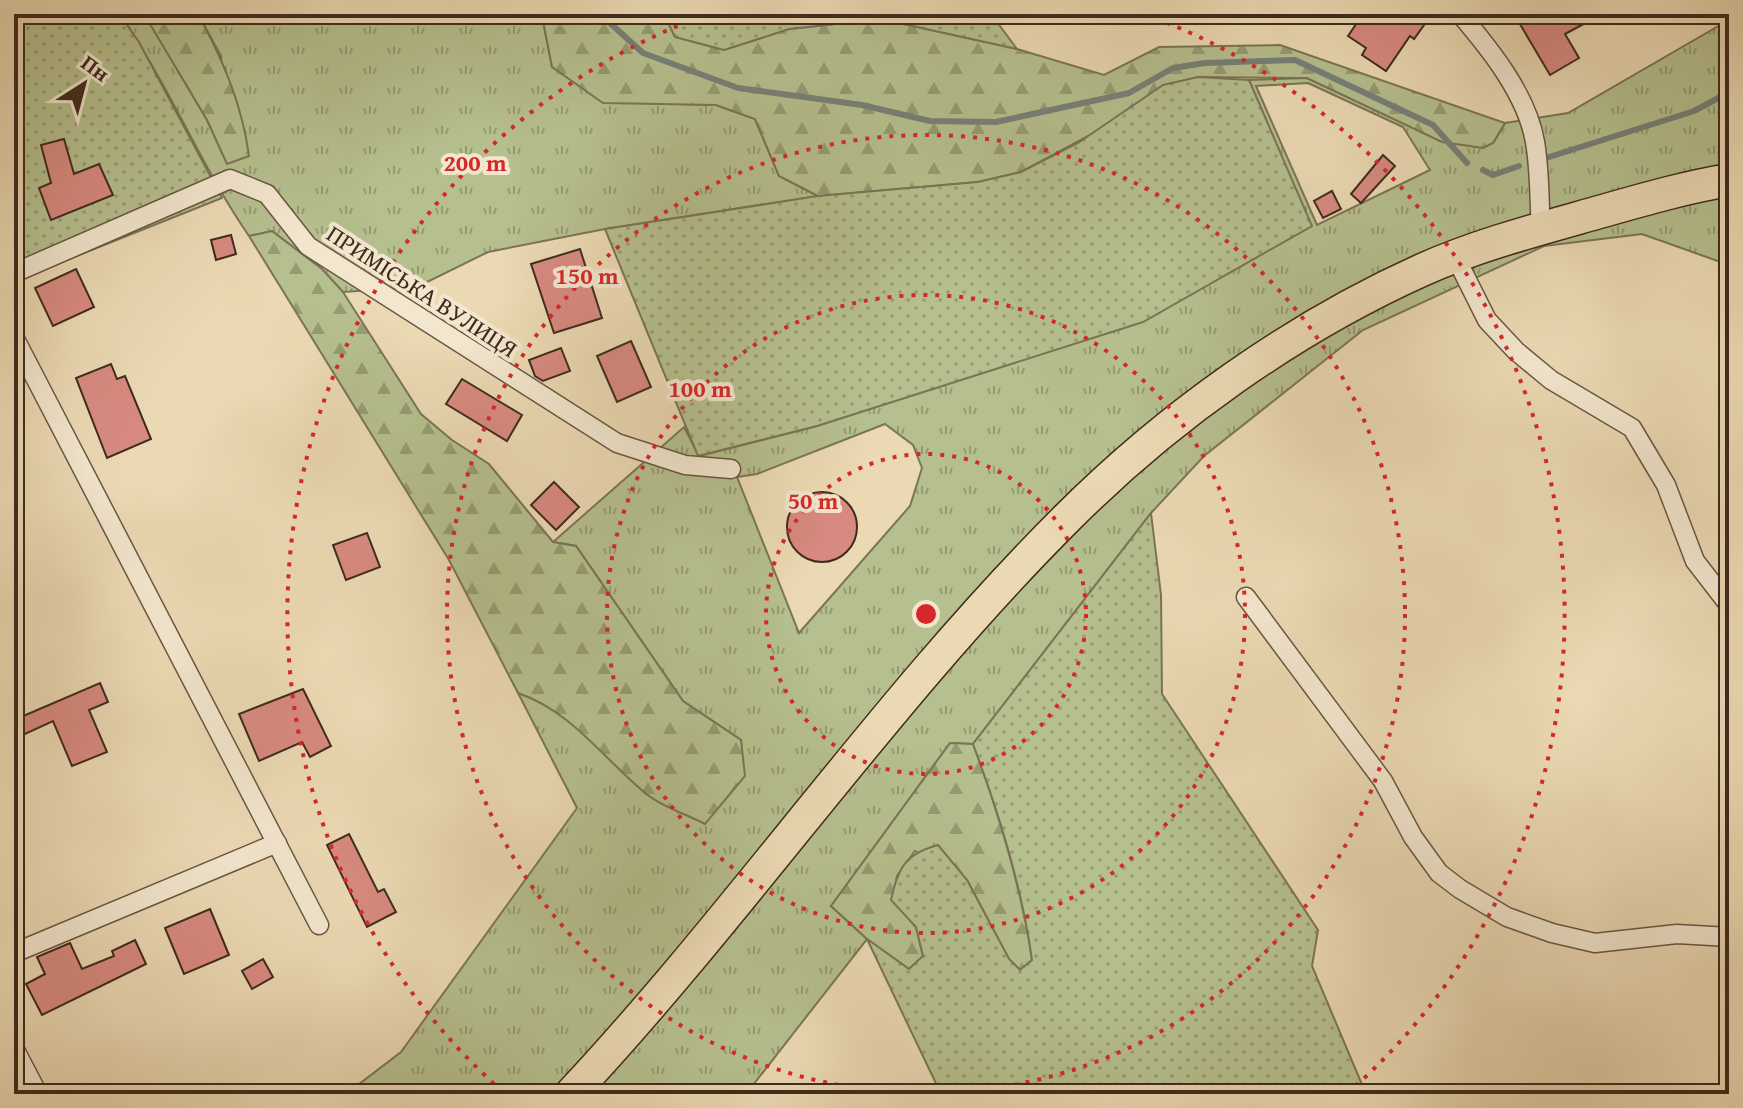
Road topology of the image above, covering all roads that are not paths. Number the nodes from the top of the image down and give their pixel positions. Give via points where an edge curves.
1 (1460, 14) edge
2 (1729, 180) edge
3 (1541, 228) junction
4 (1456, 258) junction
5 (14, 273) edge
6 (14, 337) edge
7 (731, 469) dead end
8 (1246, 597) dead end
9 (1729, 605) edge
10 (277, 843) junction
11 (319, 925) dead end
12 (1729, 937) edge
13 (14, 953) edge
14 (14, 1048) edge
15 (38, 1094) edge
16 (571, 1094) edge

1 - 3 street via 1520,100 1535,140
2 - 3 highway
3 - 4 highway
4 - 9 street via 1487,320 1516,351 1551,380 1632,428 1666,485 1695,561
4 - 16 highway via 1410,276 1277,351 1197,406 1069,515 991,598 655,1004
5 - 7 street, ПРИМІСЬКА ВУЛИЦЯ via 230,179 267,194 308,246 617,443 685,465
6 - 10 street
8 - 12 street via 1383,781 1439,873 1460,889 1507,917 1595,943 1677,934
10 - 11 street
10 - 13 street
14 - 15 street

